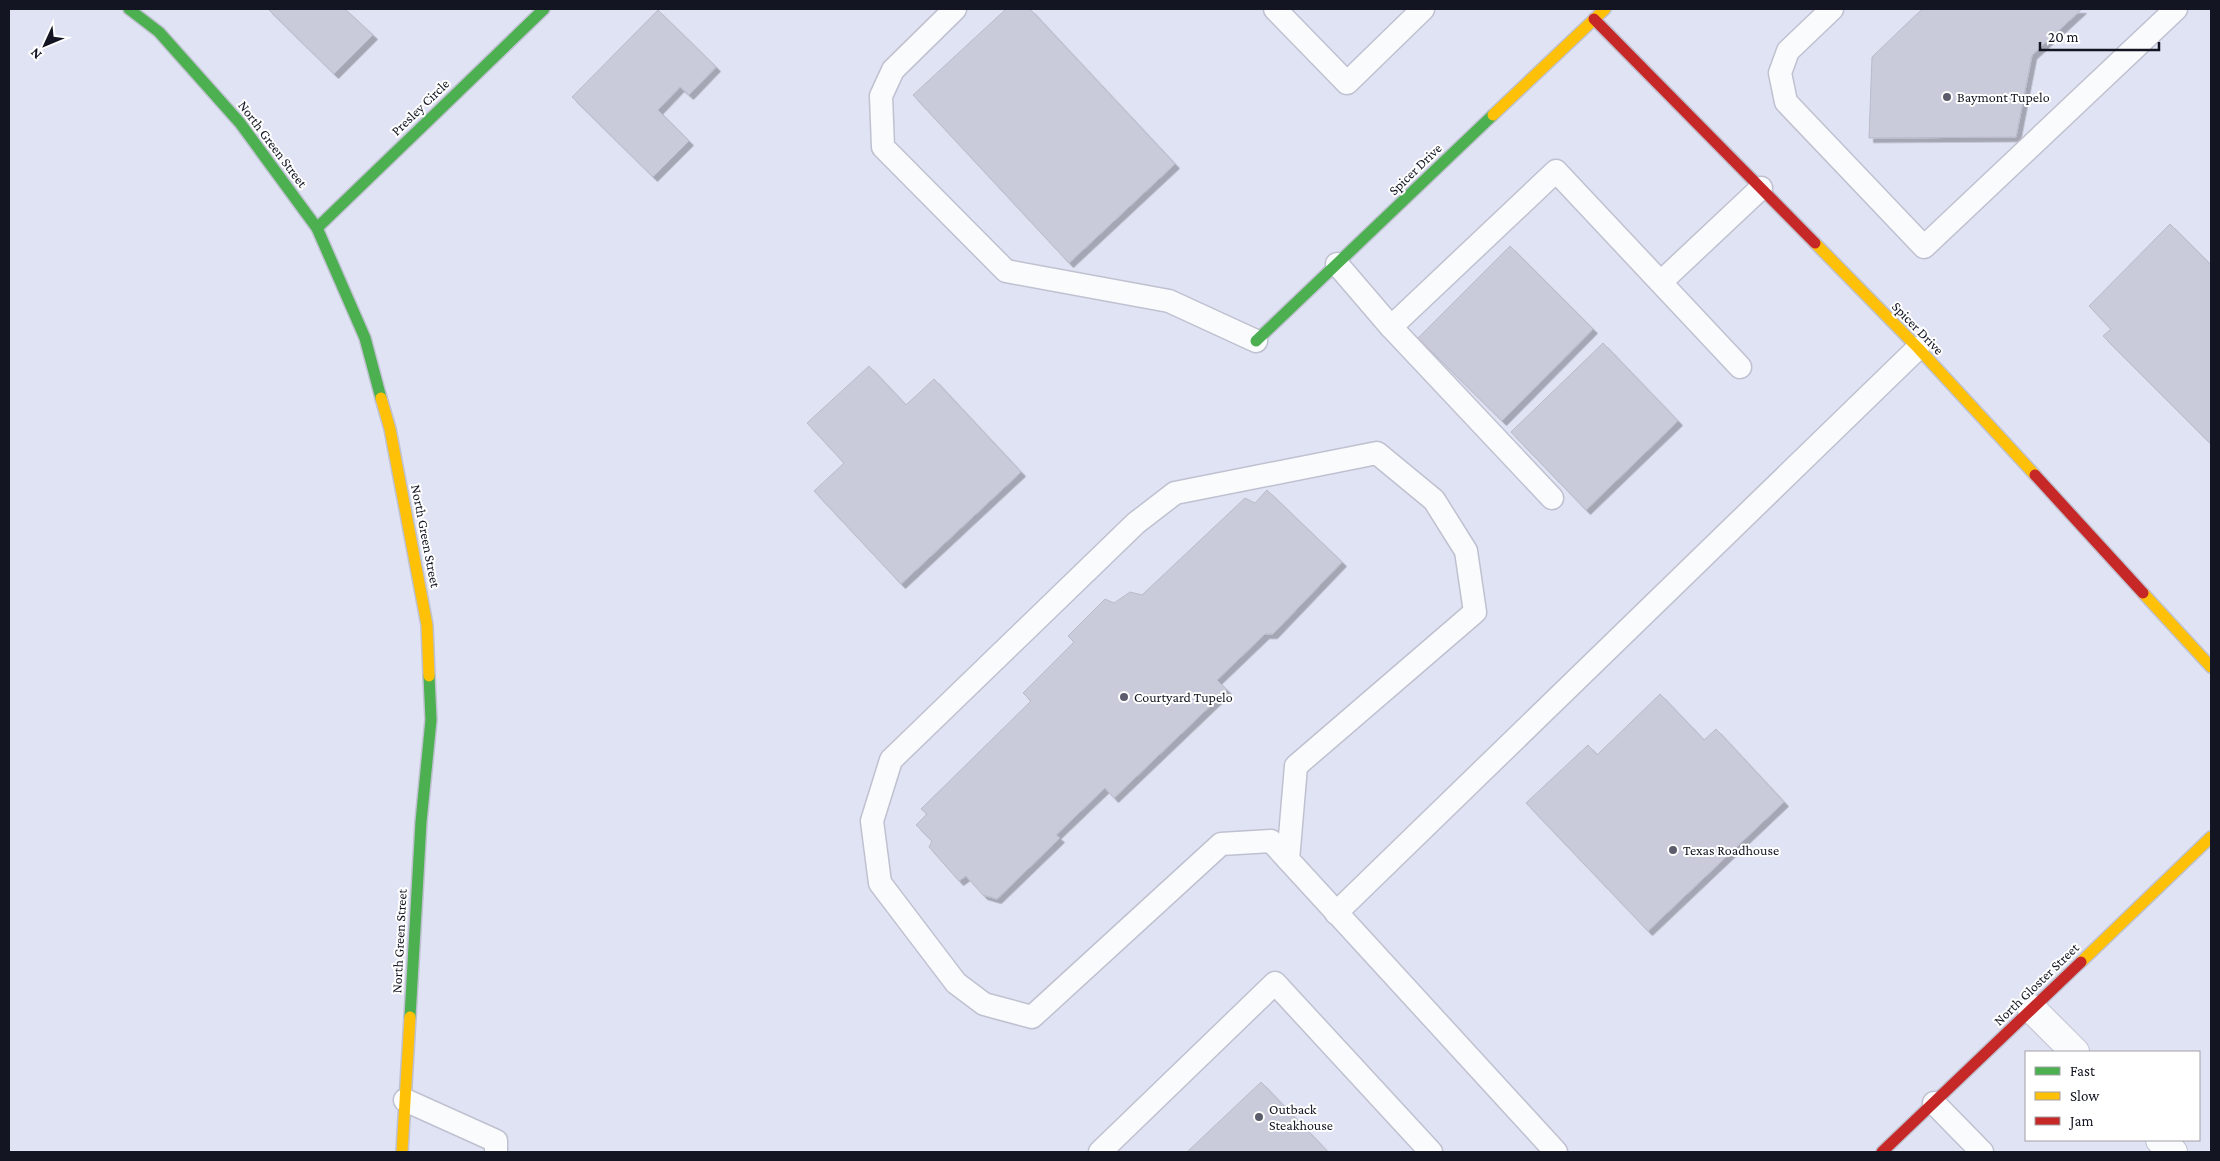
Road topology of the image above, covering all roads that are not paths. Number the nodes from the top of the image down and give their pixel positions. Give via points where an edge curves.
1 (129, 9) edge
2 (544, 9) edge
3 (955, 9) edge
4 (1275, 9) edge
5 (1424, 9) edge
6 (1605, 9) edge
7 (1832, 9) edge
8 (2176, 9) edge
9 (1594, 19) junction
10 (1761, 188) junction
11 (317, 228) junction
12 (1337, 264) junction
13 (1661, 282) junction
14 (1391, 326) junction
15 (1256, 341) joint
16 (1918, 348) junction
17 (1740, 367) dead end
18 (1552, 498) dead end
19 (2211, 666) edge
20 (2211, 837) edge
21 (1288, 860) junction
22 (1336, 912) junction
23 (2032, 1009) junction
24 (2073, 1051) edge
25 (405, 1100) junction
26 (1934, 1103) junction
27 (2161, 1141) edge
28 (402, 1152) edge
29 (496, 1152) edge
30 (1100, 1152) edge
31 (1431, 1152) edge
32 (1556, 1152) edge
33 (1882, 1152) edge
34 (1982, 1152) edge
35 (2173, 1152) edge

1 - 11 street, North Green Street via 160,32 240,123
2 - 11 street, Presley Circle
3 - 15 lane via 893,70 880,96 883,147 1006,271 1169,302
4 - 5 lane via 1347,83
6 - 9 street, Spicer Drive
7 - 8 lane via 1788,51 1780,74 1786,102 1924,247
9 - 10 street, Spicer Drive
9 - 12 street, Spicer Drive
10 - 13 lane
10 - 16 street, Spicer Drive
11 - 25 street, North Green Street via 365,338 390,428 427,625 431,720 421,822
12 - 14 lane
12 - 15 street, Spicer Drive
13 - 14 lane via 1556,171
13 - 17 lane
14 - 18 lane
16 - 19 street, Spicer Drive
16 - 22 lane
20 - 23 street, North Gloster Street
21 - 21 lane via 1271,841 1221,844 1032,1017 984,1004 956,983 880,883 872,821 891,760 1136,523 1175,493 1377,453 1434,500 1466,551 1475,612 1296,766
21 - 22 lane
22 - 32 lane
23 - 24 street
23 - 26 street, North Gloster Street
25 - 28 street, North Green Street
25 - 29 lane via 496,1141
26 - 33 street, North Gloster Street
26 - 34 lane
27 - 35 street
30 - 31 lane via 1275,983

